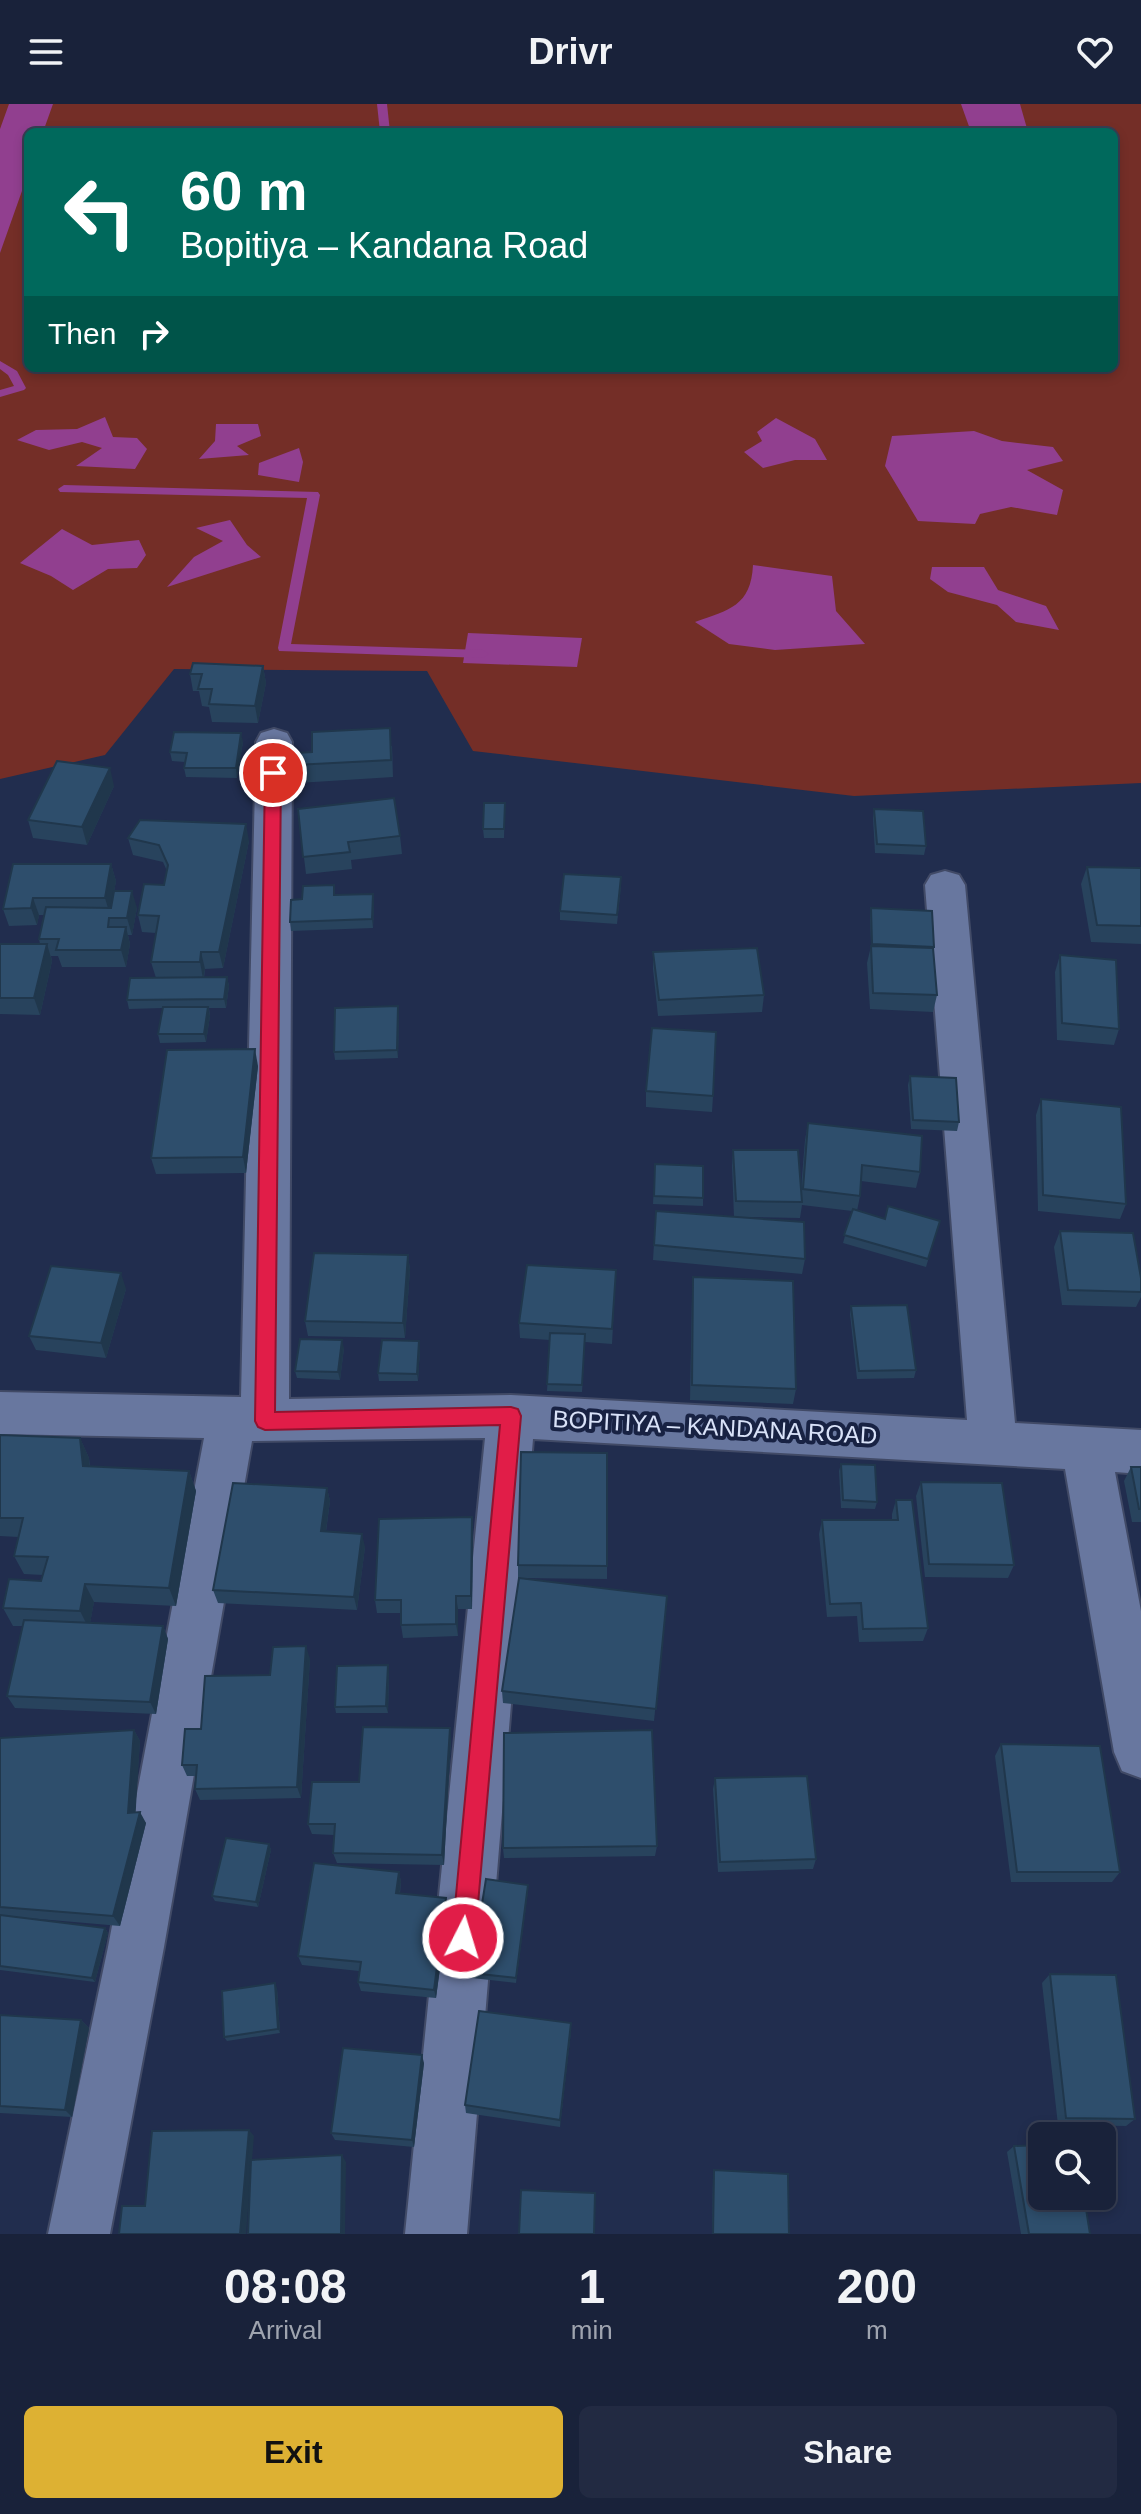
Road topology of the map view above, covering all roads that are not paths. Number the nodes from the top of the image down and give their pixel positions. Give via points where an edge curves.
1 (274, 742) dead end
2 (945, 885) dead end
3 (0, 1413) edge
4 (511, 1416) junction
5 (249, 1419) junction
6 (993, 1443) junction
7 (1086, 1450) junction
8 (1141, 1452) edge
9 (1141, 1752) edge
10 (79, 2234) edge
11 (436, 2234) edge

1 - 5 street
2 - 6 street
3 - 5 street, BOPITIYA – KANDANA ROAD
4 - 5 street, BOPITIYA – KANDANA ROAD
4 - 6 street, BOPITIYA – KANDANA ROAD
4 - 11 street
5 - 10 street
6 - 7 street, BOPITIYA – KANDANA ROAD
7 - 8 street, BOPITIYA – KANDANA ROAD
7 - 9 street

